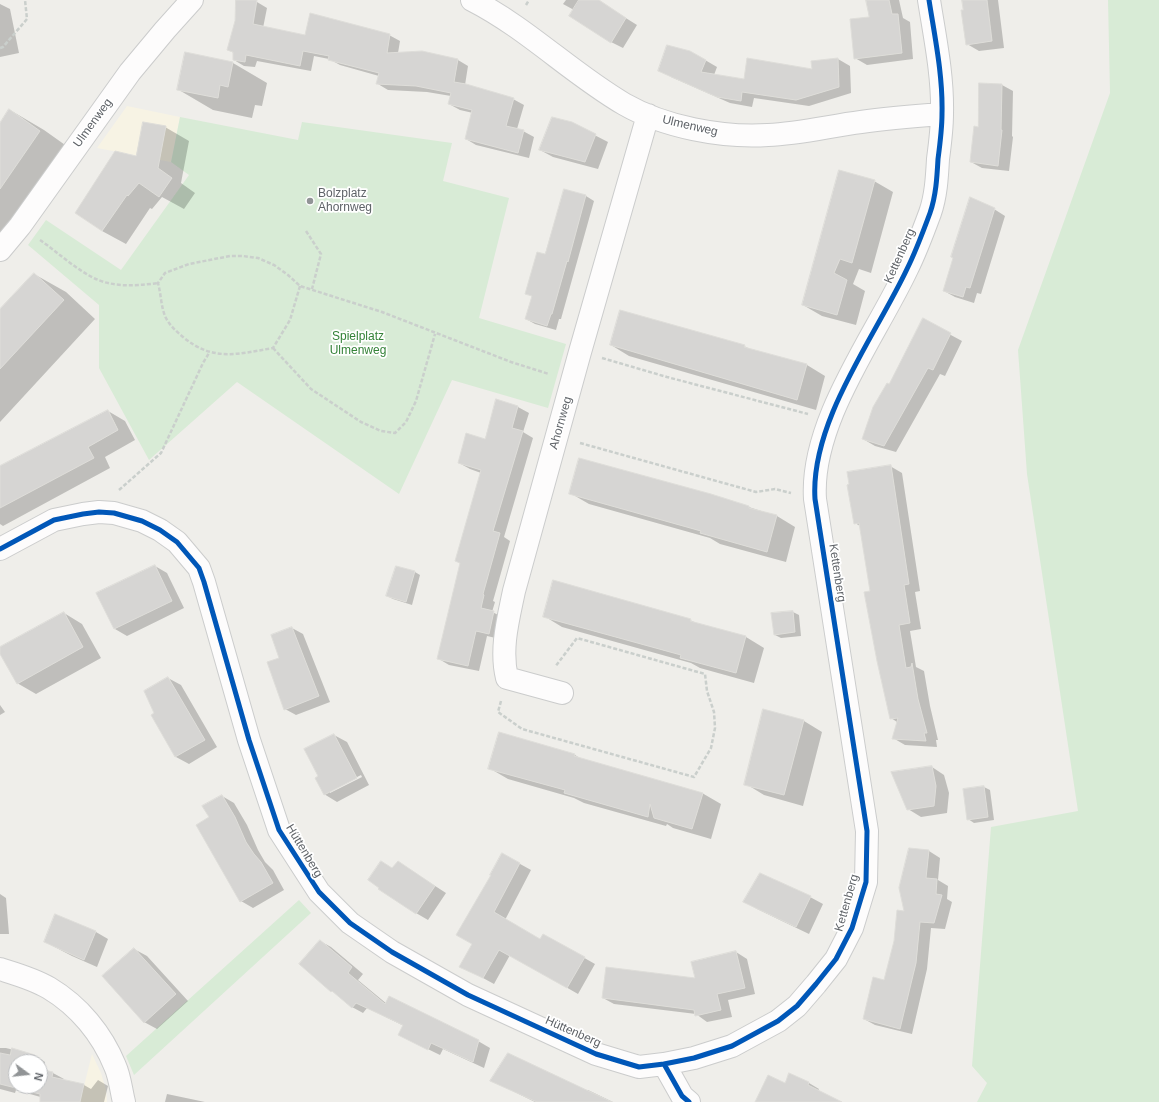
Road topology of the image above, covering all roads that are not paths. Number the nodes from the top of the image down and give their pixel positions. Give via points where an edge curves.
1 (192, 0) edge
2 (472, 0) edge
3 (930, 0) edge
4 (942, 114) junction
5 (648, 115) junction
6 (0, 250) edge
7 (0, 549) edge
8 (562, 693) dead end
9 (0, 969) edge
10 (664, 1064) junction
11 (124, 1102) edge
12 (689, 1102) edge

1 - 6 street, Ulmenweg via 130,72
2 - 5 street, Ulmenweg via 514,24 625,104
3 - 4 street, Kettenberg via 939,60
4 - 5 street, Ulmenweg via 768,135 734,135 700,130
4 - 10 street, Kettenberg via 931,212 907,269 829,420 814,485 867,831 866,882 852,928 836,959 797,1006 778,1021 732,1046
5 - 8 street, Ahornweg via 514,590 504,652 507,678
7 - 10 street, Hüttenberg via 54,520 99,512 114,513 142,521 177,542 199,568 249,740 279,830 319,892 350,923 392,952 468,995 596,1054 639,1067
9 - 11 street via 48,987 70,1002 90,1023 116,1066
10 - 12 street via 682,1096

